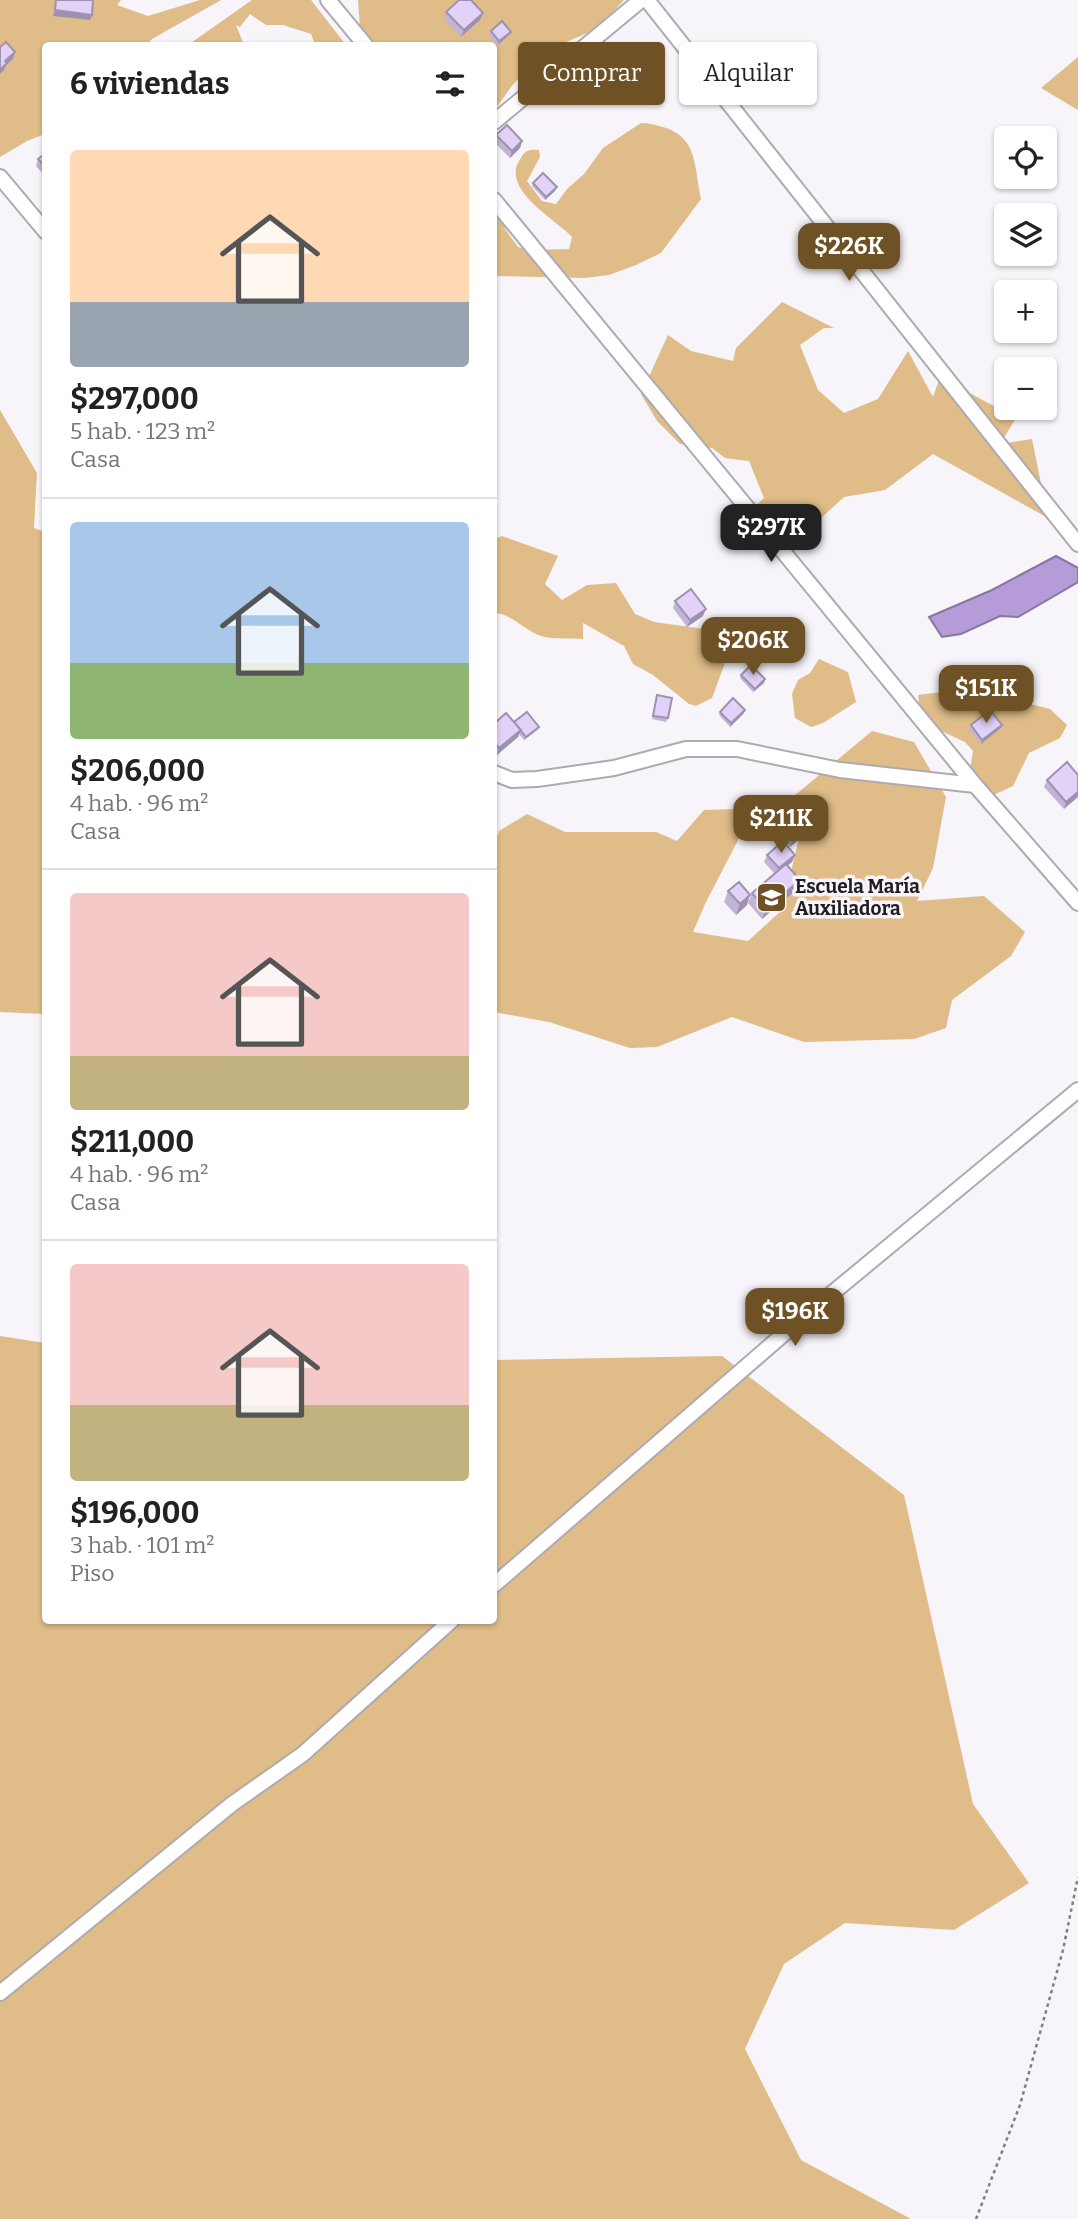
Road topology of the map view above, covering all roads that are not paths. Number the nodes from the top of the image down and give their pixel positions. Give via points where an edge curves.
1 (328, 0) edge
2 (641, 0) edge
3 (647, 0) edge
4 (363, 42) edge
5 (497, 120) edge
6 (0, 177) edge
7 (497, 204) edge
8 (42, 227) edge
9 (1078, 544) edge
10 (497, 774) edge
11 (975, 785) junction
12 (1078, 903) edge
13 (1078, 1090) edge
14 (497, 1582) edge
15 (448, 1624) edge
16 (0, 1993) edge

1 - 4 street
2 - 5 street
3 - 9 street
6 - 8 street
7 - 11 street
10 - 11 street via 512,780 537,779 614,768 686,749 737,749 841,770
11 - 12 street
13 - 14 street via 801,1319
15 - 16 street via 303,1754 232,1804

